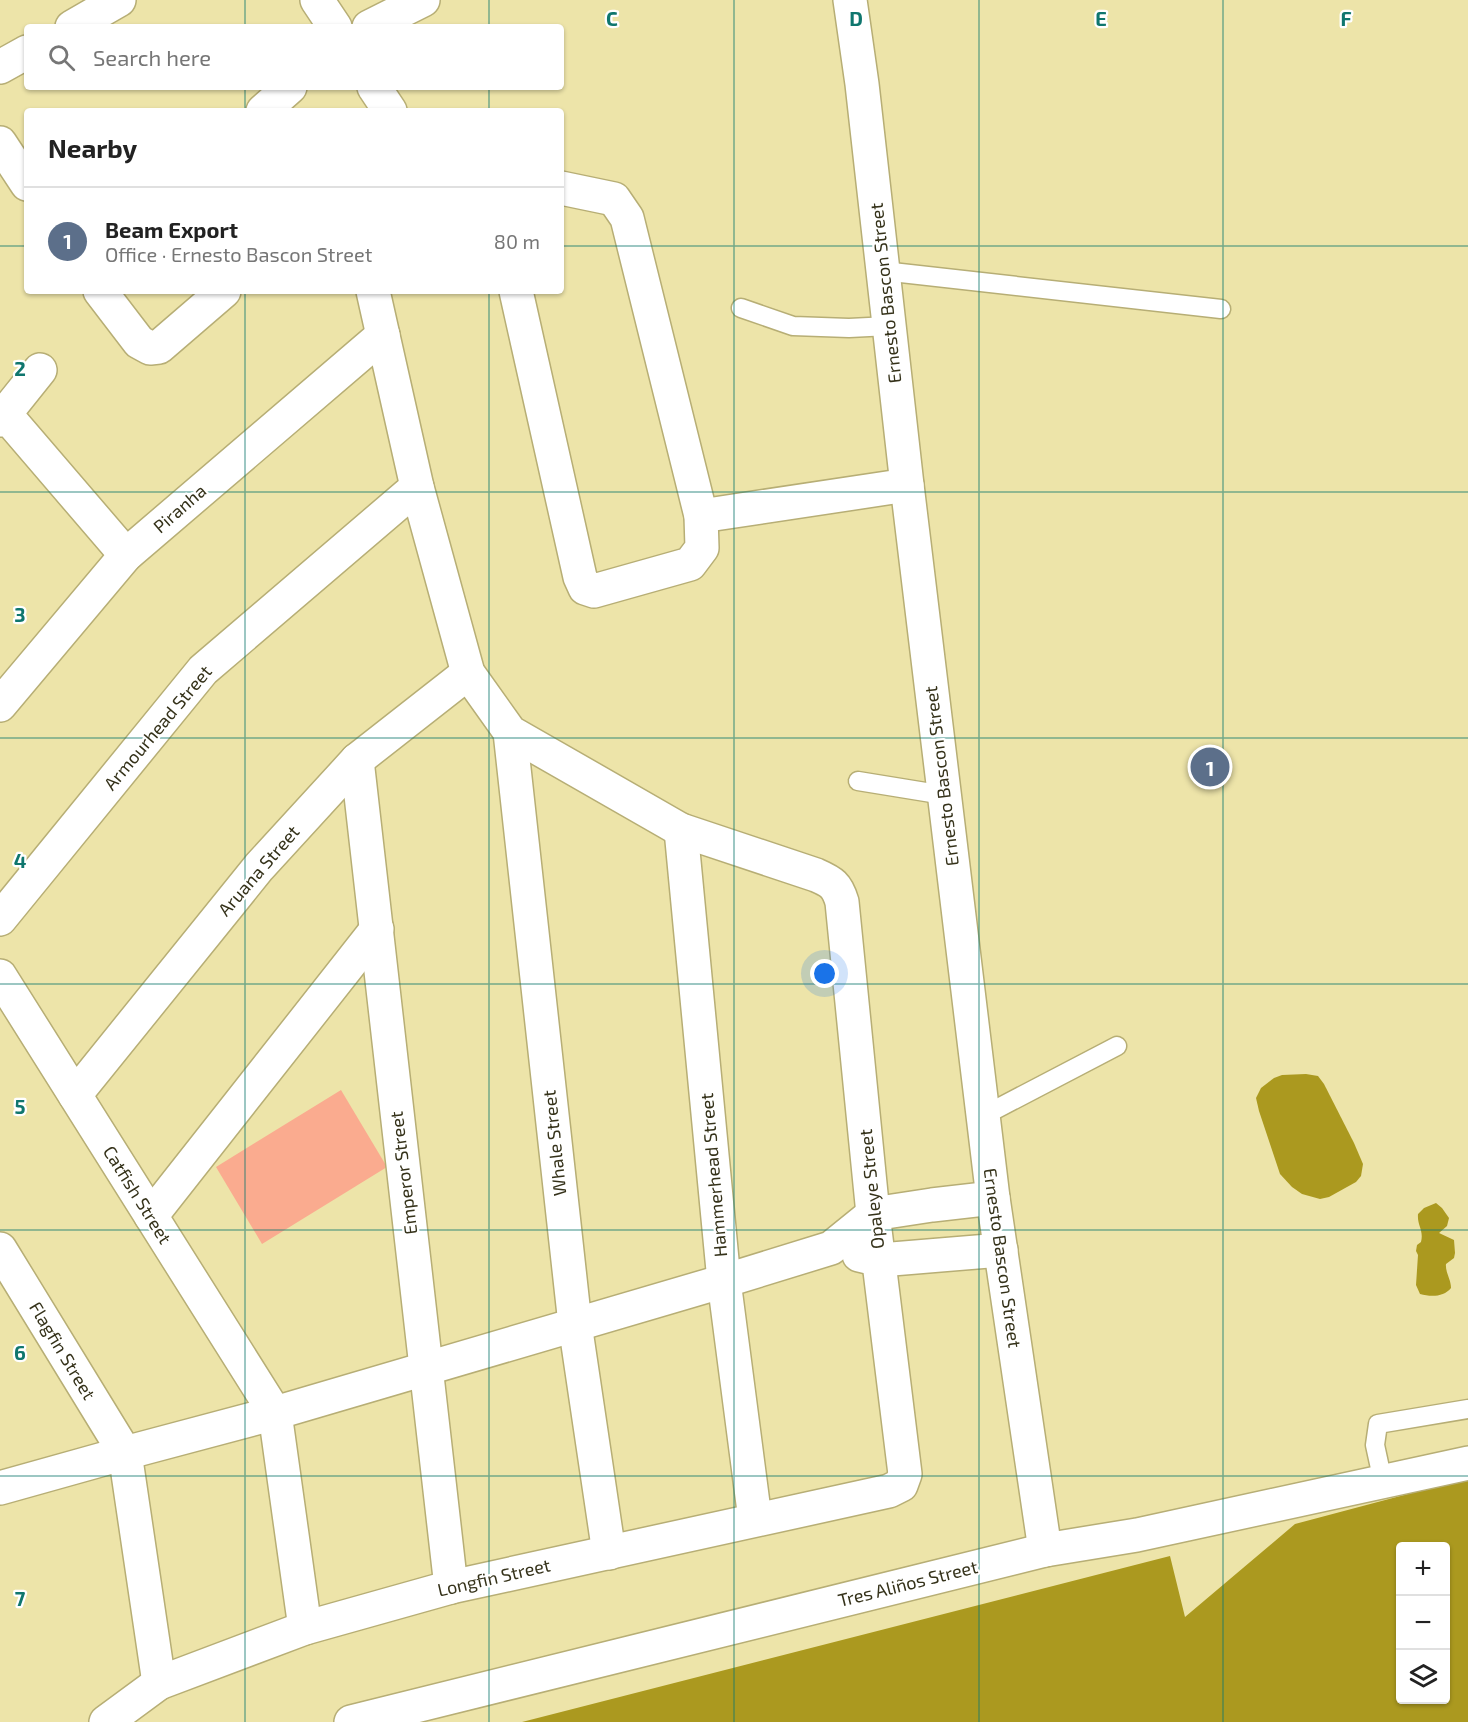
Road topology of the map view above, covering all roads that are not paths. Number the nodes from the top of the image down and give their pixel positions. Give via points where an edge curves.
1 (119, 0) edge
2 (317, 0) edge
3 (423, 0) edge
4 (850, 0) edge
5 (77, 24) edge
6 (333, 24) edge
7 (375, 24) edge
8 (24, 54) edge
9 (0, 67) edge
10 (287, 90) edge
11 (376, 90) edge
12 (266, 108) edge
13 (388, 108) edge
14 (0, 143) edge
15 (24, 179) edge
16 (564, 189) edge
17 (883, 271) junction
18 (102, 294) edge
19 (221, 294) edge
20 (374, 294) edge
21 (517, 294) edge
22 (741, 308) dead end
23 (1221, 309) dead end
24 (889, 326) junction
25 (383, 335) junction
26 (40, 370) dead end
27 (3, 417) edge
28 (907, 485) junction
29 (417, 487) junction
30 (701, 516) junction
31 (126, 555) junction
32 (468, 673) junction
33 (0, 705) edge
34 (510, 732) junction
35 (357, 760) junction
36 (858, 781) dead end
37 (944, 795) junction
38 (681, 830) junction
39 (0, 919) edge
40 (377, 929) junction
41 (0, 976) edge
42 (1117, 1046) dead end
43 (75, 1095) junction
44 (983, 1116) junction
45 (993, 1198) junction
46 (873, 1214) junction
47 (151, 1216) junction
48 (831, 1248) junction
49 (0, 1249) edge
50 (1000, 1250) junction
51 (880, 1260) junction
52 (724, 1281) junction
53 (574, 1324) junction
54 (427, 1367) junction
55 (1468, 1409) edge
56 (274, 1413) junction
57 (125, 1453) junction
58 (1468, 1463) edge
59 (1383, 1482) junction
60 (901, 1485) joint
61 (0, 1488) edge
62 (756, 1519) junction
63 (1045, 1550) junction
64 (609, 1553) junction
65 (451, 1587) junction
66 (305, 1628) junction
67 (159, 1683) junction
68 (106, 1722) edge
69 (351, 1722) edge

1 - 5 street
2 - 6 street
3 - 7 street
4 - 17 street, Ernesto Bascon Street
8 - 9 street
10 - 12 street
11 - 13 street
14 - 15 street
16 - 30 street via 614,199 627,218
17 - 23 lane
17 - 24 street, Ernesto Bascon Street
18 - 19 street via 139,342 150,348 159,347
20 - 25 street
21 - 30 street via 585,588 594,591 690,564 702,548
22 - 24 lane via 794,326
24 - 28 street, Ernesto Bascon Street
25 - 29 street
25 - 31 street, Piranha
26 - 27 street
27 - 31 street
28 - 30 street
28 - 37 street, Ernesto Bascon Street
29 - 32 street
29 - 39 street, Armourhead Street via 203,670
31 - 33 street, Piranha
32 - 34 street
32 - 35 street, Aruana Street
34 - 38 street
34 - 53 street, Whale Street
35 - 40 street, Emperor Street
35 - 43 street, Aruana Street via 259,867
36 - 37 lane
37 - 44 street, Ernesto Bascon Street
38 - 46 street, Opaleye Street via 816,875 839,891
38 - 52 street, Hammerhead Street
40 - 47 street
40 - 54 street, Emperor Street
41 - 43 street, Catfish Street
42 - 44 lane
43 - 47 street, Catfish Street
44 - 45 street, Ernesto Bascon Street
45 - 46 street
45 - 50 street, Ernesto Bascon Street
46 - 48 street
46 - 51 street, Opaleye Street
47 - 56 street, Catfish Street
48 - 51 street
48 - 52 street
49 - 57 street, Flagfin Street
50 - 51 street
50 - 63 street, Ernesto Bascon Street
51 - 60 street, Opaleye Street via 905,1474
52 - 53 street
52 - 62 street, Hammerhead Street
53 - 54 street
53 - 64 street, Whale Street
54 - 56 street
54 - 65 street, Emperor Street
55 - 59 lane via 1378,1424 1375,1444
56 - 57 street
56 - 66 street
57 - 61 street
57 - 67 street
58 - 59 street, Tres Aliños Street
59 - 63 street, Tres Aliños Street via 1137,1535
60 - 62 street, Longfin Street via 889,1491
62 - 64 street, Longfin Street
63 - 69 street, Tres Aliños Street
64 - 65 street, Longfin Street
65 - 66 street, Longfin Street
66 - 67 street, Longfin Street
67 - 68 street, Longfin Street

